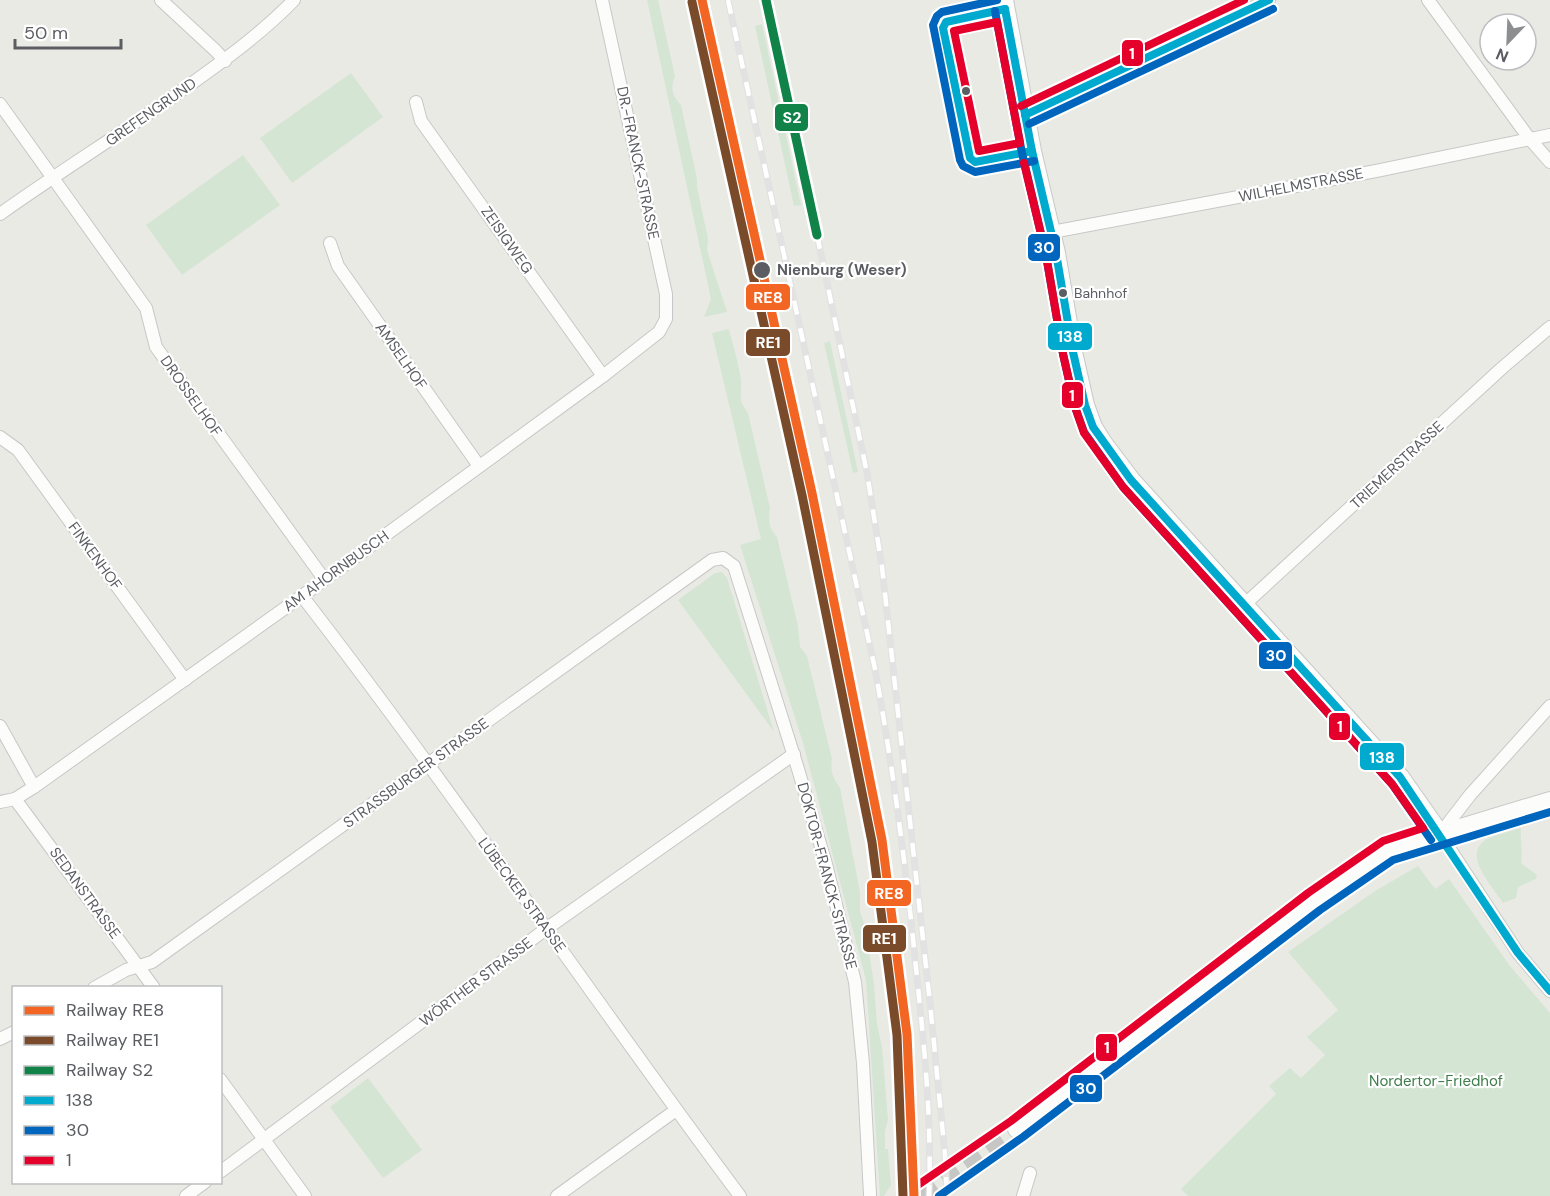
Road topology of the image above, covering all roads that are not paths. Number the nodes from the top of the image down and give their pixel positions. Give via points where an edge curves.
1 (161, 0) edge
2 (294, 0) edge
3 (602, 0) edge
4 (1004, 0) edge
5 (1269, 0) edge
6 (1428, 0) edge
7 (225, 61) junction
8 (416, 102) dead end
9 (0, 105) edge
10 (1025, 115) junction
11 (1550, 135) edge
12 (1529, 138) junction
13 (1550, 162) edge
14 (53, 176) junction
15 (0, 214) edge
16 (1052, 232) junction
17 (330, 243) dead end
18 (663, 327) joint
19 (1550, 327) edge
20 (603, 376) junction
21 (1, 438) edge
22 (479, 466) junction
23 (734, 566) joint
24 (324, 579) junction
25 (302, 596) junction
26 (1244, 605) junction
27 (185, 680) junction
28 (1550, 706) edge
29 (0, 726) edge
30 (794, 754) junction
31 (428, 765) junction
32 (34, 787) junction
33 (15, 799) junction
34 (1550, 801) edge
35 (0, 802) edge
36 (1440, 834) junction
37 (546, 930) junction
38 (138, 966) junction
39 (96, 986) edge
40 (153, 986) edge
41 (1550, 991) edge
42 (222, 1083) edge
43 (676, 1110) junction
44 (1017, 1129) tunnel mouth
45 (264, 1140) junction
46 (222, 1171) edge
47 (1030, 1173) dead end
48 (202, 1184) edge
49 (870, 1195) edge
50 (186, 1196) edge
51 (305, 1196) edge
52 (557, 1196) edge
53 (740, 1196) edge
54 (1023, 1196) edge

1 - 7 street
2 - 7 street, GREFENGRUND
3 - 18 street, DR.-FRANCK-STRASSE via 666,294
4 - 10 main road
5 - 10 street
6 - 12 street
7 - 14 street, GREFENGRUND via 126,131
8 - 20 street, ZEISIGWEG via 421,121
9 - 14 street, DROSSELHOF
10 - 16 main road
11 - 12 street, WILHELMSTRASSE
12 - 13 street
12 - 16 street, WILHELMSTRASSE
14 - 15 street, GREFENGRUND
14 - 24 street, DROSSELHOF via 146,308 156,347
16 - 26 main road via 1072,352 1093,427 1131,480
17 - 22 street, AMSELHOF via 338,266
18 - 20 street, AM AHORNBUSCH
19 - 26 street, TRIEMERSTRASSE
20 - 22 street, AM AHORNBUSCH
21 - 27 street, FINKENHOF via 18,450
22 - 24 street, AM AHORNBUSCH
23 - 30 street, DOKTOR-FRANCK-STRASSE
23 - 31 street, STRASSBURGER STRASSE via 723,558 712,561
24 - 25 street, AM AHORNBUSCH
25 - 27 street, AM AHORNBUSCH
25 - 31 street, LÜBECKER STRASSE
26 - 36 main road via 1400,777
27 - 32 street, AM AHORNBUSCH
28 - 36 street
29 - 32 street
30 - 37 street, WÖRTHER STRASSE
30 - 49 street, DOKTOR-FRANCK-STRASSE via 855,982
31 - 37 street, LÜBECKER STRASSE
31 - 38 street, STRASSBURGER STRASSE via 152,962
32 - 33 street, AM AHORNBUSCH
33 - 35 street, AM AHORNBUSCH
33 - 38 street, SEDANSTRASSE
34 - 36 main road
36 - 41 street via 1518,953
36 - 44 main road via 1388,850
37 - 43 street, LÜBECKER STRASSE
37 - 45 street, WÖRTHER STRASSE
38 - 39 street, STRASSBURGER STRASSE
38 - 40 street, SEDANSTRASSE
42 - 45 street
43 - 52 street
43 - 53 street, LÜBECKER STRASSE
45 - 46 street, WÖRTHER STRASSE
45 - 51 street
47 - 54 street
48 - 50 street

